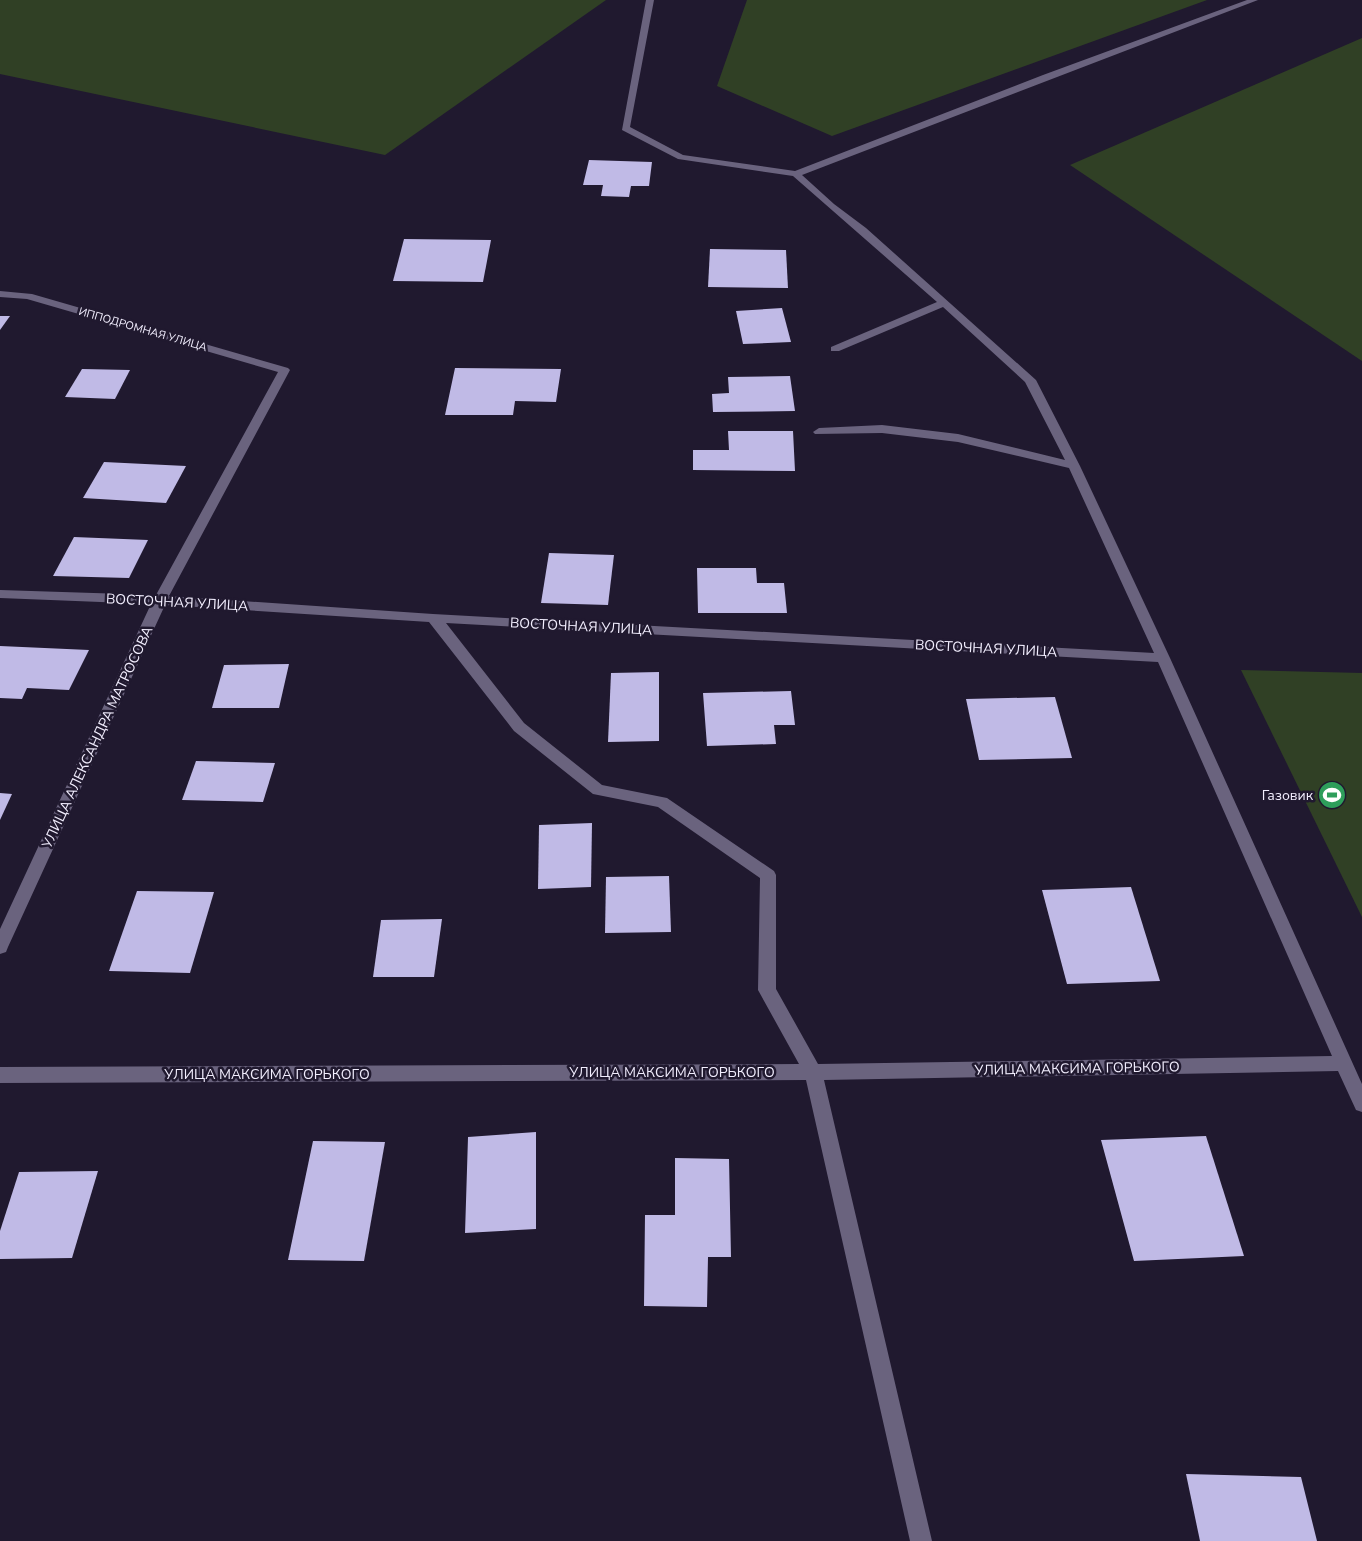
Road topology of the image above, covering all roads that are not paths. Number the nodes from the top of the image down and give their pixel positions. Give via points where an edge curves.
1 (650, 0) edge
2 (1254, 0) edge
3 (796, 174) junction
4 (0, 294) edge
5 (944, 303) junction
6 (835, 350) dead end
7 (284, 370) joint
8 (819, 432) dead end
9 (1074, 466) junction
10 (0, 594) edge
11 (160, 600) junction
12 (433, 618) junction
13 (1163, 658) junction
14 (0, 947) edge
15 (1344, 1063) junction
16 (812, 1072) junction
17 (0, 1075) edge
18 (1362, 1104) edge
19 (921, 1541) edge

1 - 3 street via 625,128 681,157
2 - 3 street
3 - 5 street
4 - 7 street, ИППОДРОМНАЯ УЛИЦА via 28,296
5 - 6 street
5 - 9 street via 1030,380
7 - 11 street, УЛИЦА АЛЕКСАНДРА МАТРОСОВА
8 - 9 street via 882,429 958,438
9 - 13 street
10 - 11 street, ВОСТОЧНАЯ УЛИЦА
11 - 12 street, ВОСТОЧНАЯ УЛИЦА
11 - 14 street, УЛИЦА АЛЕКСАНДРА МАТРОСОВА
12 - 13 street, ВОСТОЧНАЯ УЛИЦА
12 - 16 street via 519,727 598,790 662,802 768,874 768,990
13 - 15 street
15 - 16 street, УЛИЦА МАКСИМА ГОРЬКОГО
15 - 18 street
16 - 17 street, УЛИЦА МАКСИМА ГОРЬКОГО
16 - 19 street

